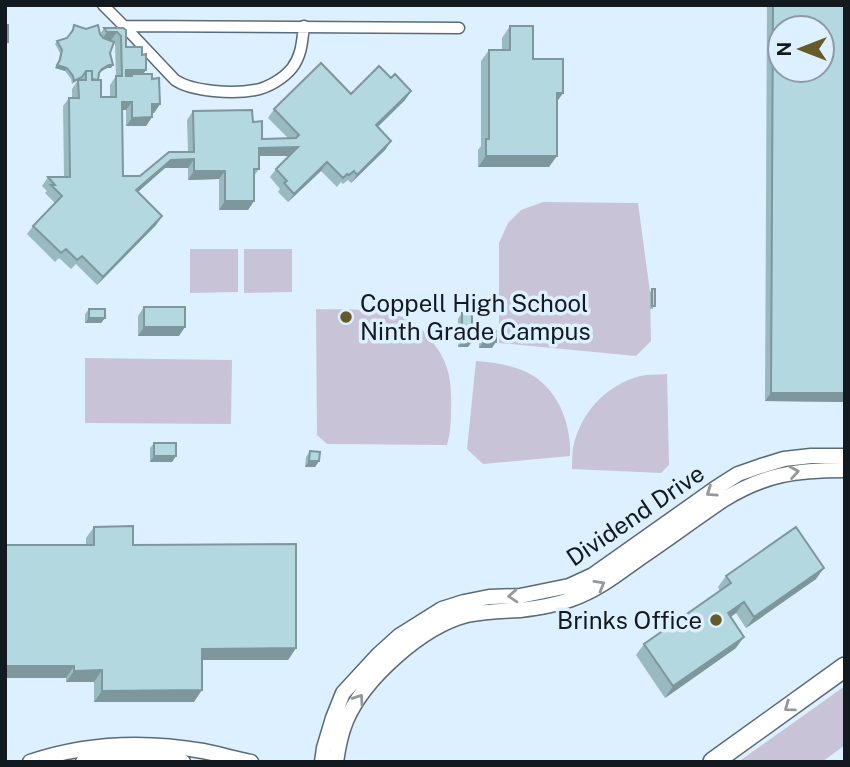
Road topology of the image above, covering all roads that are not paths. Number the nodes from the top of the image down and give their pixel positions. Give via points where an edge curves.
1 (103, 5) edge
2 (124, 26) junction
3 (303, 26) junction
4 (459, 29) dead end
5 (845, 457) edge
6 (845, 470) edge
7 (667, 531) junction
8 (571, 593) junction
9 (845, 667) edge
10 (124, 752) junction
11 (30, 762) edge
12 (83, 762) edge
13 (183, 762) edge
14 (251, 762) edge
15 (322, 762) edge
16 (336, 762) edge
17 (713, 762) edge

1 - 2 street
2 - 3 street
2 - 3 street via 184,86 224,92 257,90 277,81 301,53
3 - 4 street
5 -> 7 street, Dividend Drive via 784,459 738,474
7 -> 6 street, Dividend Drive via 765,478
7 - 8 street, Dividend Drive via 600,587
8 -> 15 street, Dividend Drive via 464,602 442,609 399,636 343,693
16 -> 8 street, Dividend Drive via 345,722 357,699 407,647 467,615 522,610
9 -> 17 highway
10 - 11 street via 78,749
10 - 12 street
10 - 13 street
10 - 14 street via 175,747

